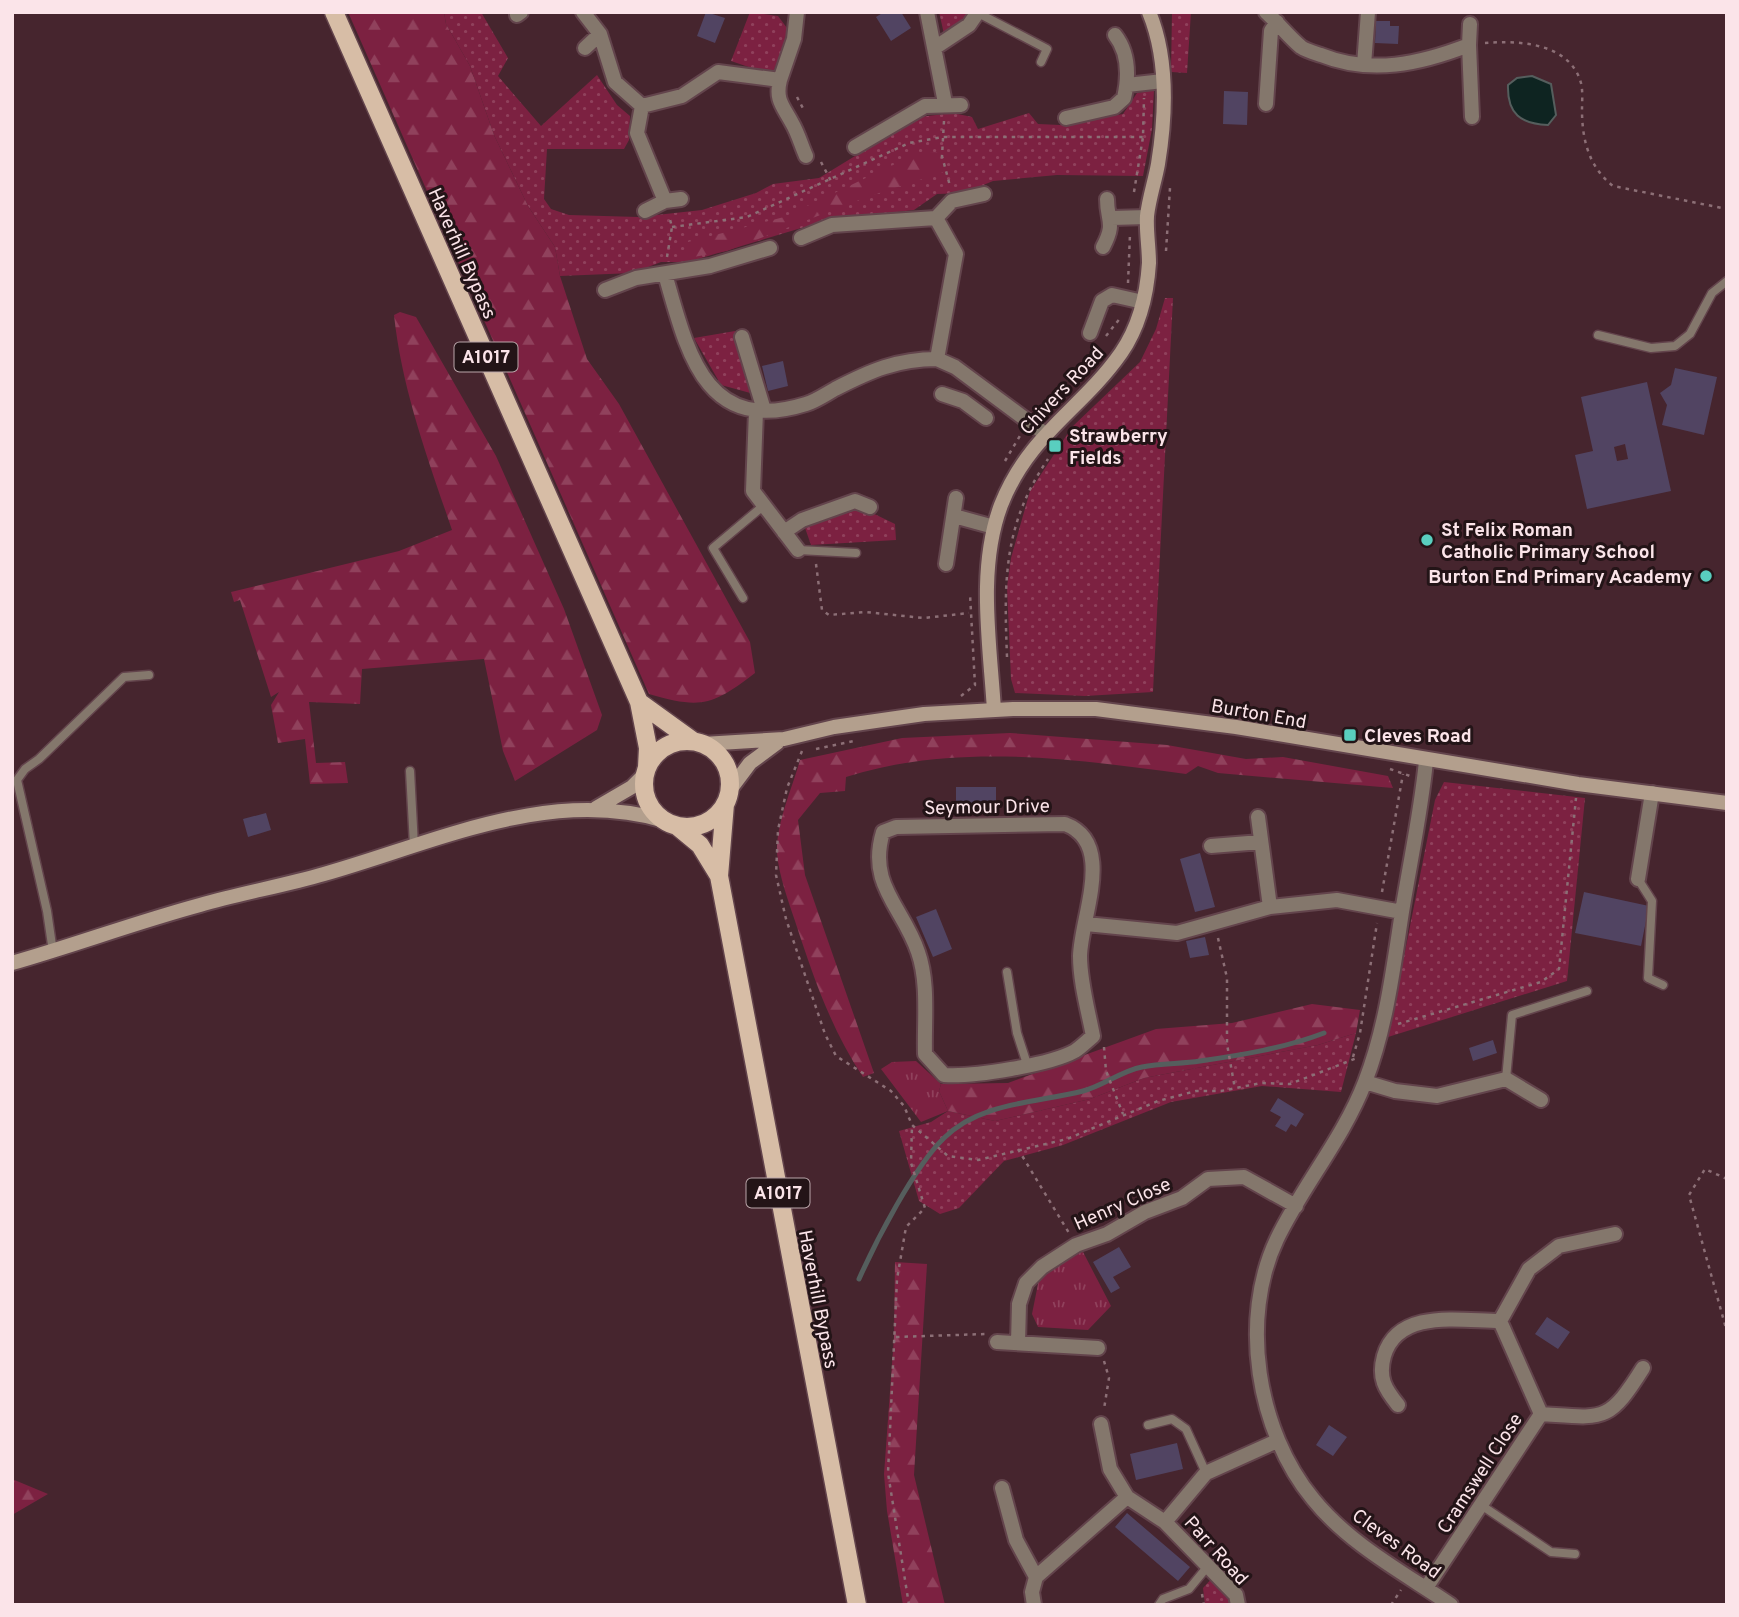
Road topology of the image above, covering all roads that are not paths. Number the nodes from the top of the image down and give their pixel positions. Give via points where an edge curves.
1 (334, 12) edge
2 (584, 12) edge
3 (797, 12) edge
4 (927, 12) edge
5 (1149, 12) edge
6 (1368, 12) edge
7 (978, 13) edge
8 (1272, 17) edge
9 (1470, 24) dead end
10 (600, 34) junction
11 (1115, 35) dead end
12 (1469, 45) junction
13 (936, 47) junction
14 (585, 48) dead end
15 (1041, 62) dead end
16 (1364, 65) junction
17 (780, 80) junction
18 (1163, 81) junction
19 (1127, 85) junction
20 (945, 103) junction
21 (1266, 104) dead end
22 (961, 105) dead end
23 (642, 106) junction
24 (1472, 117) dead end
25 (1066, 118) dead end
26 (855, 147) dead end
27 (806, 156) dead end
28 (984, 194) dead end
29 (681, 199) dead end
30 (1107, 199) dead end
31 (666, 207) junction
32 (645, 211) dead end
33 (1147, 217) junction
34 (936, 218) junction
35 (1112, 218) junction
36 (801, 238) dead end
37 (1103, 247) dead end
38 (770, 248) dead end
39 (665, 274) junction
40 (1727, 281) edge
41 (605, 289) dead end
42 (1143, 302) junction
43 (1090, 334) dead end
44 (1598, 335) dead end
45 (742, 337) dead end
46 (937, 359) junction
47 (976, 383) junction
48 (942, 394) dead end
49 (963, 401) junction
50 (760, 410) junction
51 (986, 418) dead end
52 (1044, 433) junction
53 (956, 498) dead end
54 (763, 506) junction
55 (870, 507) dead end
56 (954, 516) junction
57 (995, 527) junction
58 (784, 532) junction
59 (804, 551) joint
60 (856, 553) dead end
61 (946, 564) dead end
62 (743, 598) dead end
63 (149, 675) dead end
64 (639, 702) junction
65 (994, 710) junction
66 (784, 739) junction
67 (698, 743) junction
68 (1426, 761) junction
69 (646, 770) junction
70 (410, 771) dead end
71 (1652, 793) junction
72 (727, 797) junction
73 (1727, 803) edge
74 (596, 808) junction
75 (1258, 817) dead end
76 (671, 823) junction
77 (1261, 842) junction
78 (414, 846) junction
79 (1211, 846) dead end
80 (719, 876) junction
81 (1638, 879) joint
82 (1270, 906) junction
83 (1402, 912) junction
84 (1086, 924) junction
85 (53, 952) junction
86 (12, 963) edge
87 (1007, 972) dead end
88 (1663, 985) dead end
89 (1587, 991) dead end
90 (1027, 1064) junction
91 (1506, 1079) junction
92 (1365, 1082) junction
93 (1541, 1100) dead end
94 (1296, 1206) junction
95 (1615, 1234) dead end
96 (1500, 1321) junction
97 (997, 1342) road end
98 (1018, 1343) junction
99 (1098, 1348) road end
100 (1643, 1368) dead end
101 (1398, 1405) dead end
102 (1541, 1413) junction
103 (1101, 1424) road end
104 (1148, 1425) dead end
105 (1277, 1441) junction
106 (1206, 1473) junction
107 (1002, 1488) dead end
108 (1127, 1497) junction
109 (1481, 1505) junction
110 (1165, 1521) junction
111 (1575, 1554) dead end
112 (1208, 1566) junction
113 (1036, 1577) junction
114 (1426, 1588) junction
115 (1446, 1603) edge
116 (856, 1605) edge
117 (1034, 1605) edge
118 (1158, 1605) edge
119 (1238, 1605) edge

1 - 64 main road, Haverhill Bypass / A1017
2 - 10 street
3 - 17 street
4 - 13 street
5 - 18 street, Chivers Road
6 - 16 street
7 - 13 street via 969,26
7 - 15 lane via 1047,49
8 - 16 street via 1302,48 1344,64
8 - 21 street
9 - 12 street
10 - 14 street
10 - 23 street via 615,82
11 - 19 street via 1122,44
12 - 16 street via 1395,66
12 - 24 street
13 - 20 street
17 - 23 street via 718,72 682,96
17 - 27 street via 779,105 794,125
18 - 19 street
18 - 33 street, Chivers Road via 1161,137
19 - 25 street via 1124,98 1114,107
20 - 22 street
20 - 26 street via 925,106
23 - 31 street via 637,133
28 - 34 street via 952,201
29 - 31 street
30 - 35 street
31 - 32 street
33 - 35 street
33 - 42 street, Chivers Road via 1149,264
34 - 36 street via 832,225
34 - 46 street via 956,254
35 - 37 street
38 - 39 street
39 - 41 street
39 - 50 street via 686,348 711,390 731,402
40 - 44 lane via 1712,293 1690,334 1675,346 1651,348
42 - 43 street via 1112,295 1102,301
42 - 52 street, Chivers Road via 1121,353
45 - 50 street
46 - 47 street
46 - 50 street via 908,359 878,367 807,404
47 - 49 street
47 - 52 street
48 - 49 street
49 - 51 street
50 - 54 street via 752,491
52 - 57 street, Chivers Road via 1023,462
53 - 56 street
54 - 58 street
54 - 62 lane via 713,548
55 - 58 street via 855,501 802,520
56 - 57 street
56 - 61 street
57 - 65 street, Chivers Road via 988,604
58 - 59 street
59 - 60 lane
63 - 85 lane via 124,677 17,780
64 - 67 main road
64 - 69 main road, Haverhill Bypass / A1017 via 648,748
65 - 66 street, Burton End via 924,714
65 - 68 street, Burton End via 1096,709 1159,716
66 - 67 street, Burton End
66 - 72 street, Burton End via 750,763
67 - 69 main road via 666,746
67 - 72 main road via 715,751 724,762
68 - 71 street, Burton End
68 - 83 street, Cleves Road
69 - 74 street via 632,787
69 - 76 main road via 647,800
70 - 78 lane
71 - 73 street, Burton End
71 - 81 street
72 - 76 main road via 705,823
72 - 80 main road, Haverhill Bypass / A1017
74 - 76 street via 632,811
74 - 78 street via 512,818
75 - 77 street
76 - 80 main road, Haverhill Bypass / A1017 via 700,845
77 - 79 street
77 - 82 street
78 - 85 street via 287,885 202,904
80 - 116 main road, Haverhill Bypass / A1017
81 - 88 lane via 1652,901 1648,978
82 - 83 street via 1337,900
82 - 84 street via 1177,933
83 - 92 street, Cleves Road via 1382,1026
84 - 90 street, Seymour Drive via 1080,955 1093,1036 1075,1051
84 - 90 street, Seymour Drive via 1093,858 1079,829 1065,824 895,827 883,832 878,846 880,878 918,950 923,974 925,1054 944,1075 965,1076
85 - 86 street
87 - 90 lane
89 - 91 lane via 1512,1015
91 - 92 street via 1437,1096
91 - 93 street
92 - 94 street, Cleves Road via 1338,1139
94 - 98 street, Henry Close via 1244,1177 1208,1179 1182,1198 1076,1245 1042,1267 1026,1283 1019,1304
94 - 105 street, Cleves Road via 1276,1241 1259,1293 1258,1366
95 - 96 street via 1559,1245 1529,1269
96 - 101 street via 1425,1321 1401,1330 1386,1348 1381,1368 1382,1385
96 - 102 street, Cramswell Close
97 - 98 street
98 - 99 street
100 - 102 street, Cramswell Close via 1620,1405 1593,1417
102 - 109 street, Cramswell Close
103 - 108 street, Parr Road via 1110,1469
104 - 106 lane via 1172,1419 1186,1429
105 - 106 street, Parr Road
105 - 114 street, Cleves Road via 1312,1499 1357,1542
106 - 110 street, Parr Road
107 - 113 street via 1016,1540
108 - 110 street, Parr Road
108 - 113 street
109 - 111 lane via 1551,1552
109 - 114 street, Cramswell Close
110 - 112 street, Parr Road
112 - 118 lane via 1189,1589
112 - 119 street, Parr Road via 1236,1595
113 - 117 street
114 - 115 street, Cleves Road

